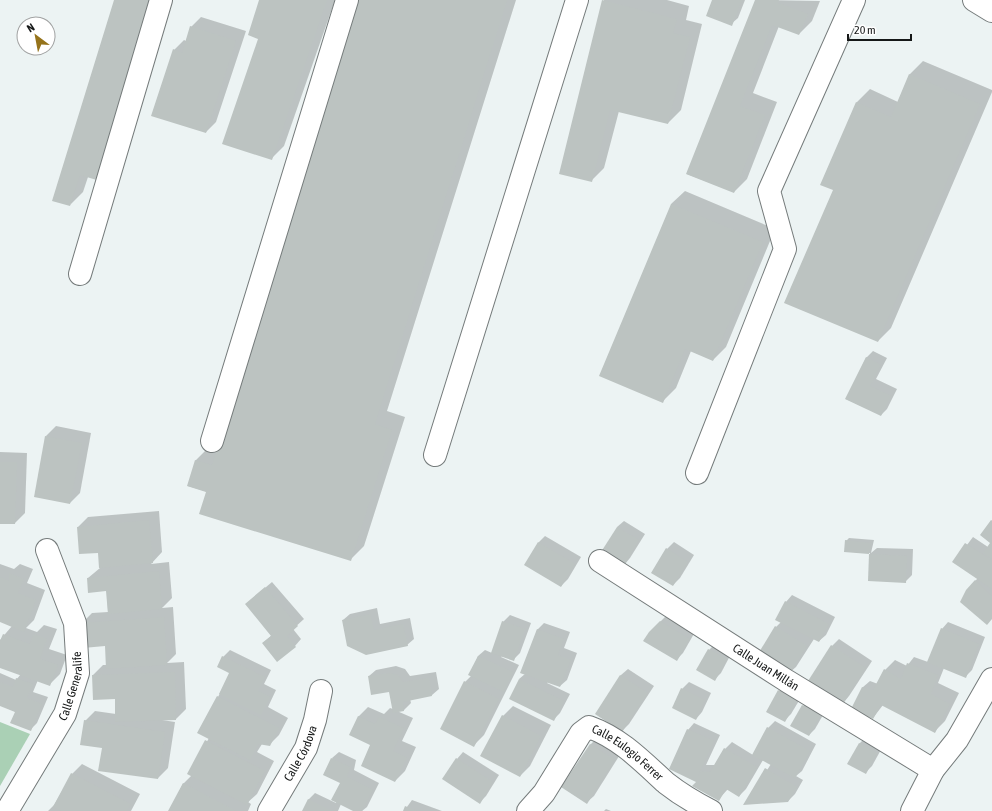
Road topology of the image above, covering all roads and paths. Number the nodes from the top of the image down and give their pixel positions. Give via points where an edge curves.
1 (162, 0) edge
2 (347, 0) edge
3 (577, 0) edge
4 (854, 0) edge
5 (974, 0) edge
6 (992, 11) edge
7 (80, 274) dead end
8 (212, 441) dead end
9 (435, 455) dead end
10 (697, 474) dead end
11 (47, 550) dead end
12 (600, 561) dead end
13 (992, 679) edge
14 (321, 691) dead end
15 (933, 770) junction
16 (7, 811) edge
17 (269, 811) edge
18 (528, 811) edge
19 (711, 811) edge
20 (912, 811) edge

1 - 7 street
2 - 8 street
3 - 9 street
4 - 10 street via 768,191 785,249
5 - 6 street
11 - 16 street, Calle Generalife via 75,623 78,673 65,714
12 - 15 street, Calle Juan Millán via 787,681
13 - 15 street via 957,740
14 - 17 street, Calle Córdova via 306,748
15 - 20 street
18 - 19 street, Calle Eulogio Ferrer via 544,793 581,733 589,727 604,732 640,758 668,784

